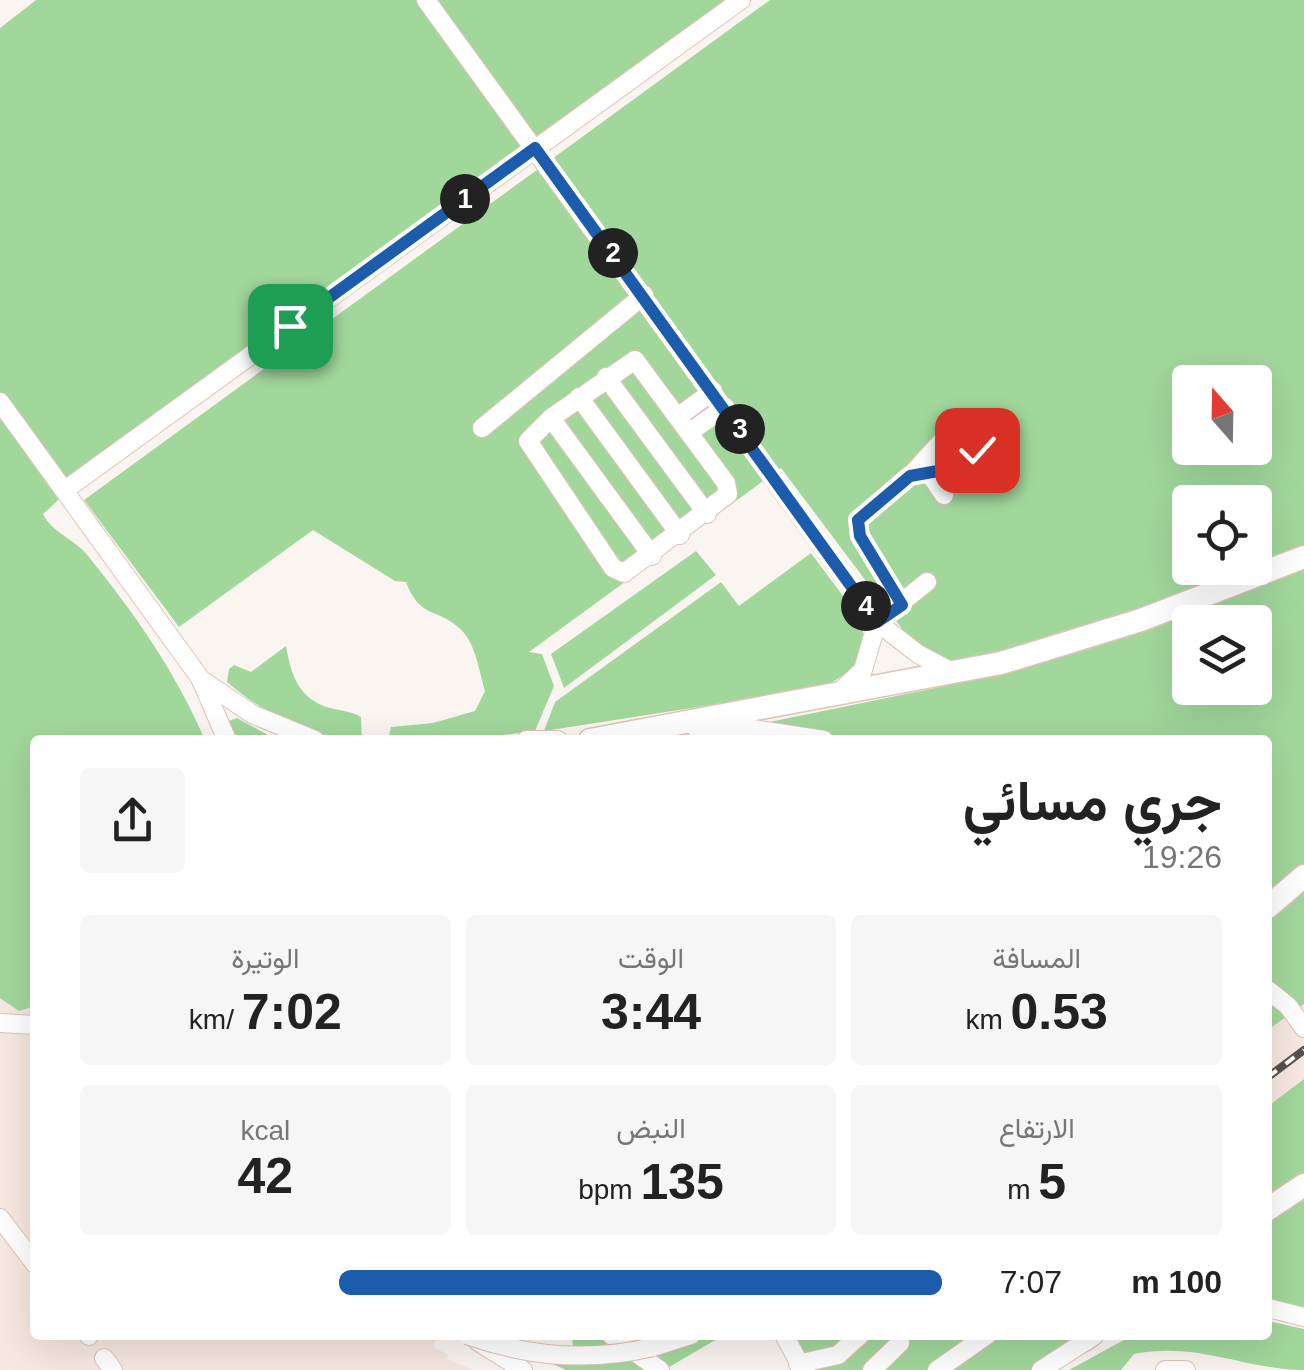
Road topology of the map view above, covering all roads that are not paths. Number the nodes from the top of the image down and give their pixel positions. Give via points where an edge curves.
1 (426, 0) edge
2 (741, 0) edge
3 (535, 148) junction
4 (644, 295) junction
5 (606, 377) junction
6 (714, 391) junction
7 (579, 397) junction
8 (0, 402) edge
9 (725, 407) junction
10 (551, 418) junction
11 (685, 424) junction
12 (482, 428) dead end
13 (65, 490) junction
14 (944, 496) dead end
15 (707, 514) junction
16 (680, 535) junction
17 (1304, 542) edge
18 (652, 556) junction
19 (1272, 556) edge
20 (1304, 557) edge
21 (927, 582) dead end
22 (1197, 585) edge
23 (902, 605) junction
24 (877, 622) junction
25 (1001, 663) junction
26 (952, 672) junction
27 (200, 678) junction
28 (837, 695) junction
29 (652, 729) junction
30 (224, 735) edge
31 (304, 735) edge
32 (618, 735) edge
33 (792, 735) edge
34 (1304, 876) edge
35 (1272, 903) edge
36 (1272, 993) edge
37 (0, 1023) edge
38 (30, 1025) edge
39 (1304, 1028) edge
40 (1304, 1171) edge
41 (1304, 1185) edge
42 (1272, 1202) edge
43 (1272, 1204) edge
44 (0, 1218) edge
45 (30, 1257) edge
46 (1272, 1309) edge
47 (1304, 1317) edge
48 (476, 1340) edge
49 (489, 1340) edge
50 (618, 1340) edge
51 (676, 1340) edge
52 (787, 1340) edge
53 (854, 1340) edge
54 (980, 1340) edge
55 (1086, 1340) edge
56 (900, 1342) dead end
57 (801, 1367) edge
58 (523, 1370) edge
59 (660, 1370) edge
60 (872, 1370) edge
61 (937, 1370) edge
62 (1042, 1370) edge
63 (1165, 1370) edge
64 (1186, 1370) edge

1 - 3 street
2 - 3 street
3 - 4 street
3 - 13 street
4 - 6 street
4 - 12 street
5 - 7 street
5 - 11 street via 630,359 639,362
5 - 15 street
6 - 9 street
6 - 11 street
7 - 10 street
7 - 16 street
8 - 13 street
9 - 11 street
9 - 24 street
10 - 18 street
10 - 18 street via 532,433 528,446 613,568 628,573
11 - 15 street via 728,488
13 - 27 street
14 - 23 street via 919,475 861,516 857,526
15 - 16 street
16 - 18 street
17 - 19 main road
20 - 25 main road via 1141,620
21 - 23 street
22 - 25 main road via 1025,648
23 - 24 street
24 - 26 street
24 - 28 street via 863,670
25 - 26 main road
26 - 28 main road
27 - 30 street
27 - 31 street via 252,714
28 - 29 main road
29 - 32 main road
29 - 33 street via 740,727
34 - 35 main road
36 - 39 street
37 - 38 street
40 - 42 street
41 - 43 main road
44 - 45 street
46 - 47 street
48 - 58 street, bridge
49 - 51 street, bridge via 553,1355 606,1355
50 - 59 street
52 - 57 street
53 - 57 street via 838,1354
54 - 61 street
55 - 62 street
56 - 60 street
63 - 64 street

